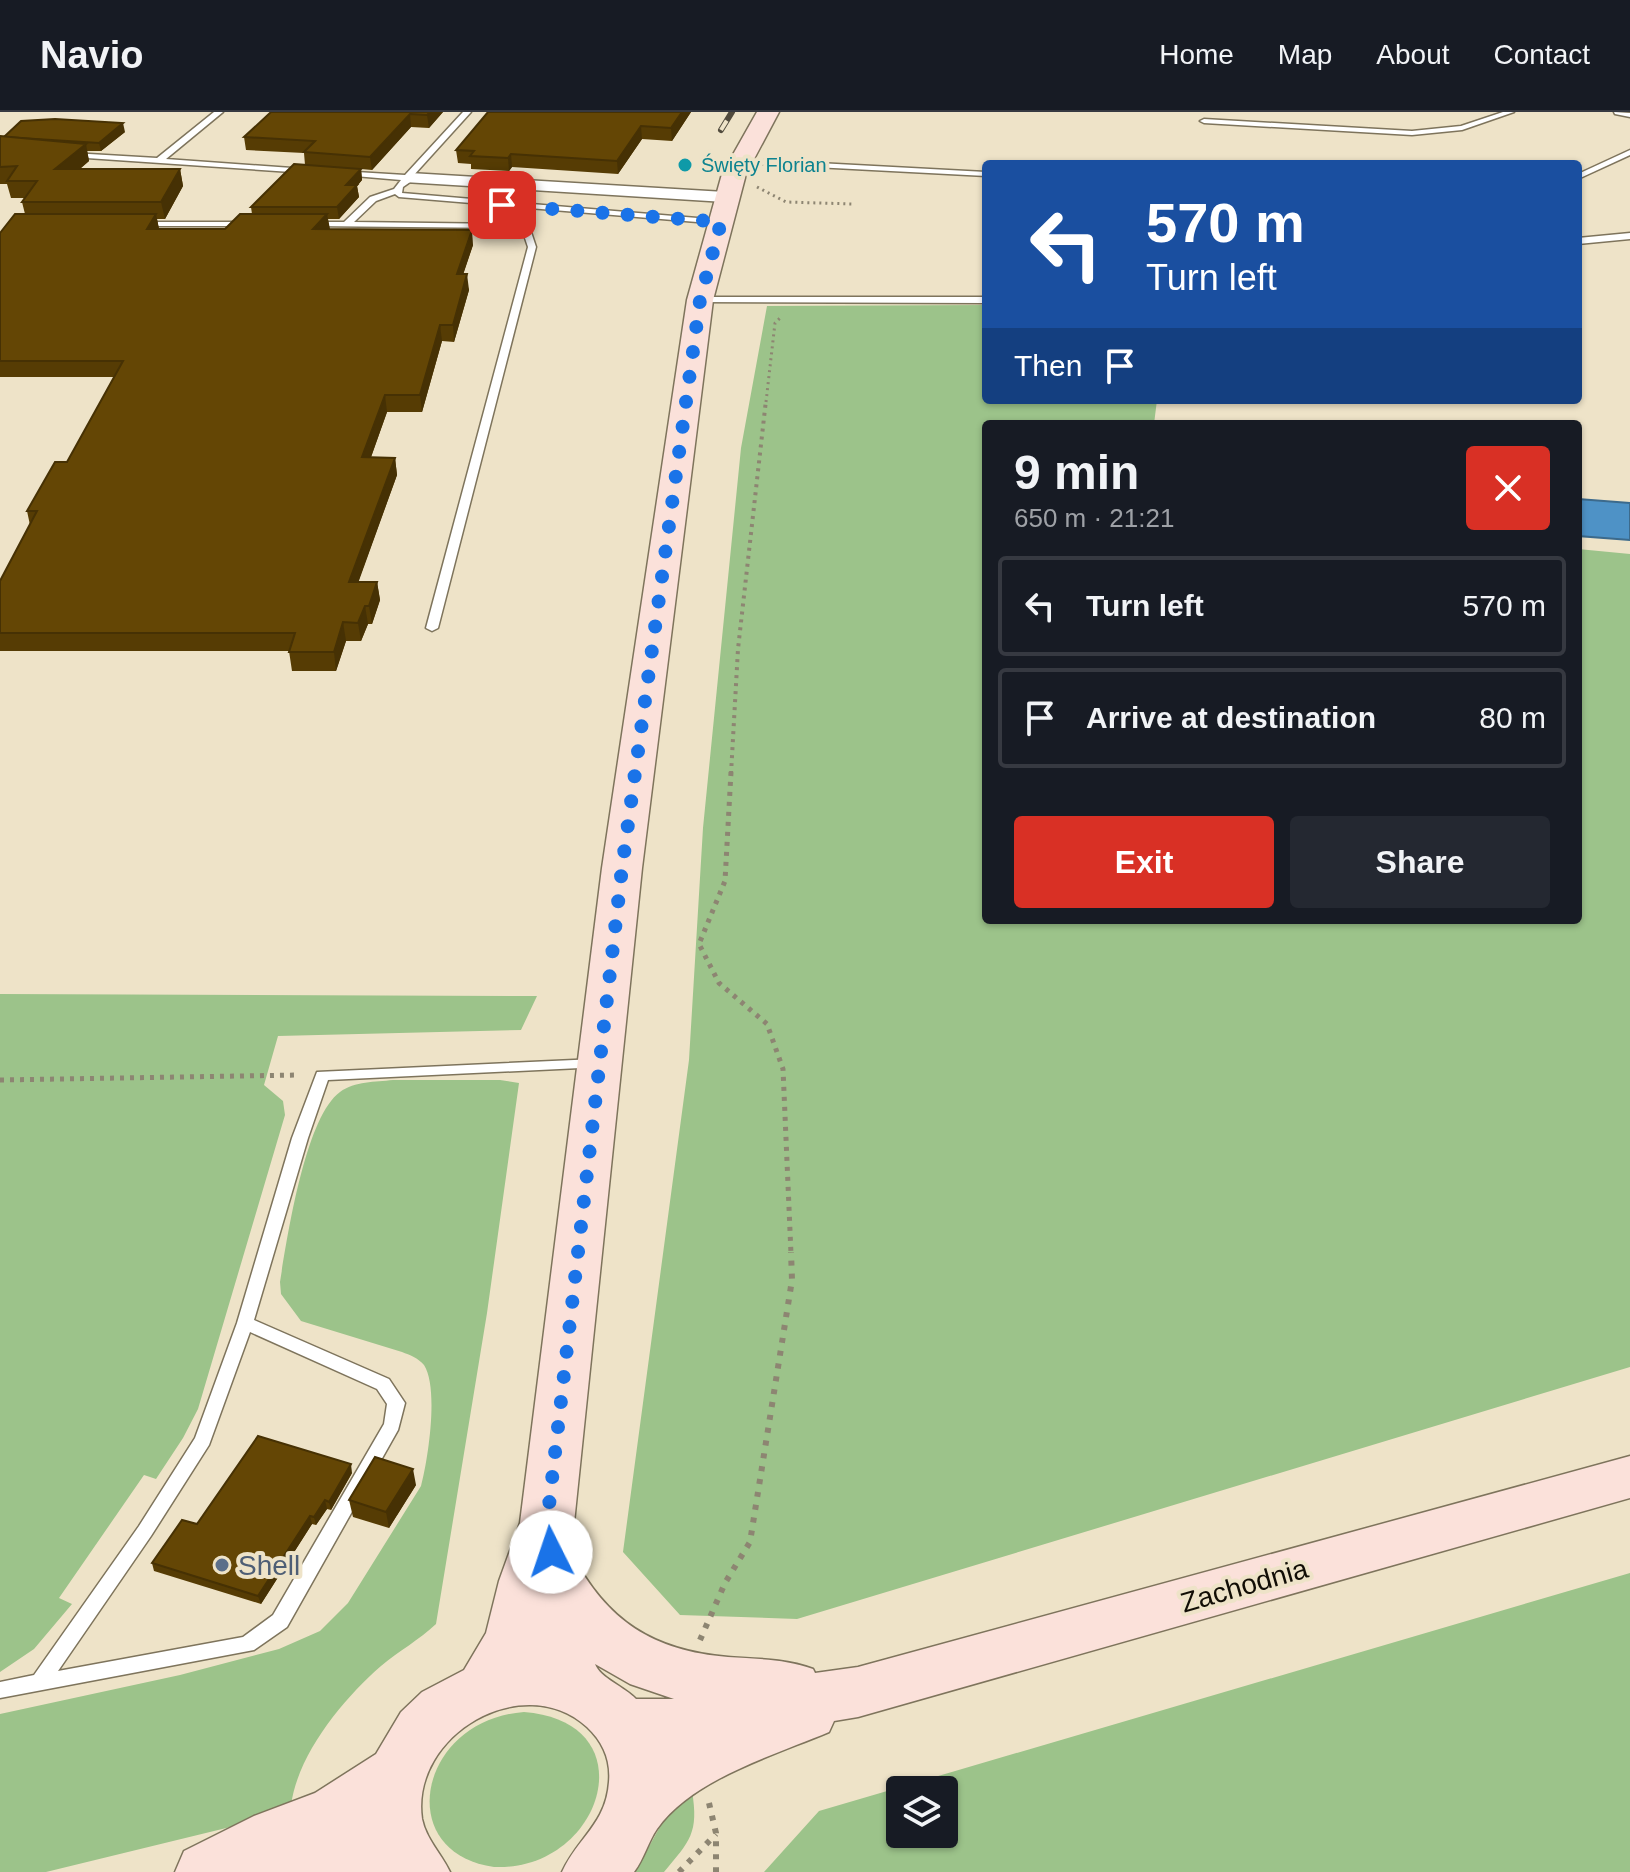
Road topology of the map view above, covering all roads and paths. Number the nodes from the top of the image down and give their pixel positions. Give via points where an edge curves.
1 (219, 112) edge
2 (467, 112) edge
3 (768, 112) edge
4 (1510, 112) edge
5 (1618, 112) edge
6 (1630, 115) edge
7 (1204, 121) dead end
8 (1630, 152) edge
9 (58, 154) edge
10 (159, 161) junction
11 (741, 161) junction
12 (310, 171) edge
13 (339, 173) edge
14 (982, 174) edge
15 (1582, 175) edge
16 (410, 178) junction
17 (397, 191) junction
18 (731, 202) junction
19 (852, 204) dead end
20 (124, 224) edge
21 (263, 224) edge
22 (294, 224) edge
23 (347, 224) junction
24 (1630, 236) edge
25 (1582, 241) edge
26 (700, 300) junction
27 (786, 300) junction
28 (982, 300) edge
29 (432, 628) dead end
30 (601, 1064) junction
31 (322, 1075) junction
32 (0, 1080) edge
33 (245, 1323) junction
34 (1630, 1477) edge
35 (547, 1523) junction
36 (555, 1581) junction
37 (697, 1647) dead end
38 (41, 1680) junction
39 (485, 1686) junction
40 (576, 1689) junction
41 (0, 1690) edge
42 (858, 1692) junction
43 (622, 1725) junction
44 (397, 1773) junction
45 (636, 1809) junction
46 (413, 1865) edge
47 (206, 1872) edge
48 (268, 1872) edge
49 (593, 1872) edge
50 (679, 1872) edge
51 (716, 1872) edge

1 - 10 lane
2 - 16 lane
3 - 11 main road
4 - 7 lane via 1462,128 1412,133
5 - 6 lane
8 - 15 lane
9 - 10 lane
10 - 12 lane
11 - 14 lane
11 - 18 main road
13 - 16 lane
16 - 17 lane
16 - 18 street
17 - 18 lane via 407,198
17 - 23 lane via 373,199
18 - 19 path via 760,187 786,202
18 - 26 main road
20 - 21 lane
22 - 23 lane
23 - 29 lane via 506,226 528,234 532,247
24 - 25 lane
26 - 27 lane
26 - 30 main road via 622,868
27 - 28 lane
27 - 37 path via 788,307 775,323 738,649 725,881 699,944 719,983 767,1024 783,1069 792,1280 750,1542
30 - 31 lane
30 - 35 main road
31 - 32 path
31 - 33 lane
33 - 38 lane via 203,1440
33 - 38 lane via 383,1384 396,1403 392,1425 280,1621 247,1644
34 - 42 main road, Zachodnia
35 - 36 main road
35 - 39 main road via 513,1639
36 - 40 main road via 556,1638
36 - 42 main road via 607,1641 644,1665 684,1677
38 - 41 lane
39 - 40 main road via 541,1679
39 - 44 main road via 435,1714 414,1736
40 - 43 main road via 592,1696
42 - 43 main road, Zachodnia via 676,1725
42 - 45 main road, Zachodnia via 698,1759 654,1788
43 - 45 main road via 637,1756
44 - 46 main road via 392,1817 399,1844
44 - 47 main road via 335,1814 276,1836
45 - 49 main road via 625,1835
46 - 48 main road via 368,1853
50 - 51 path via 716,1833

